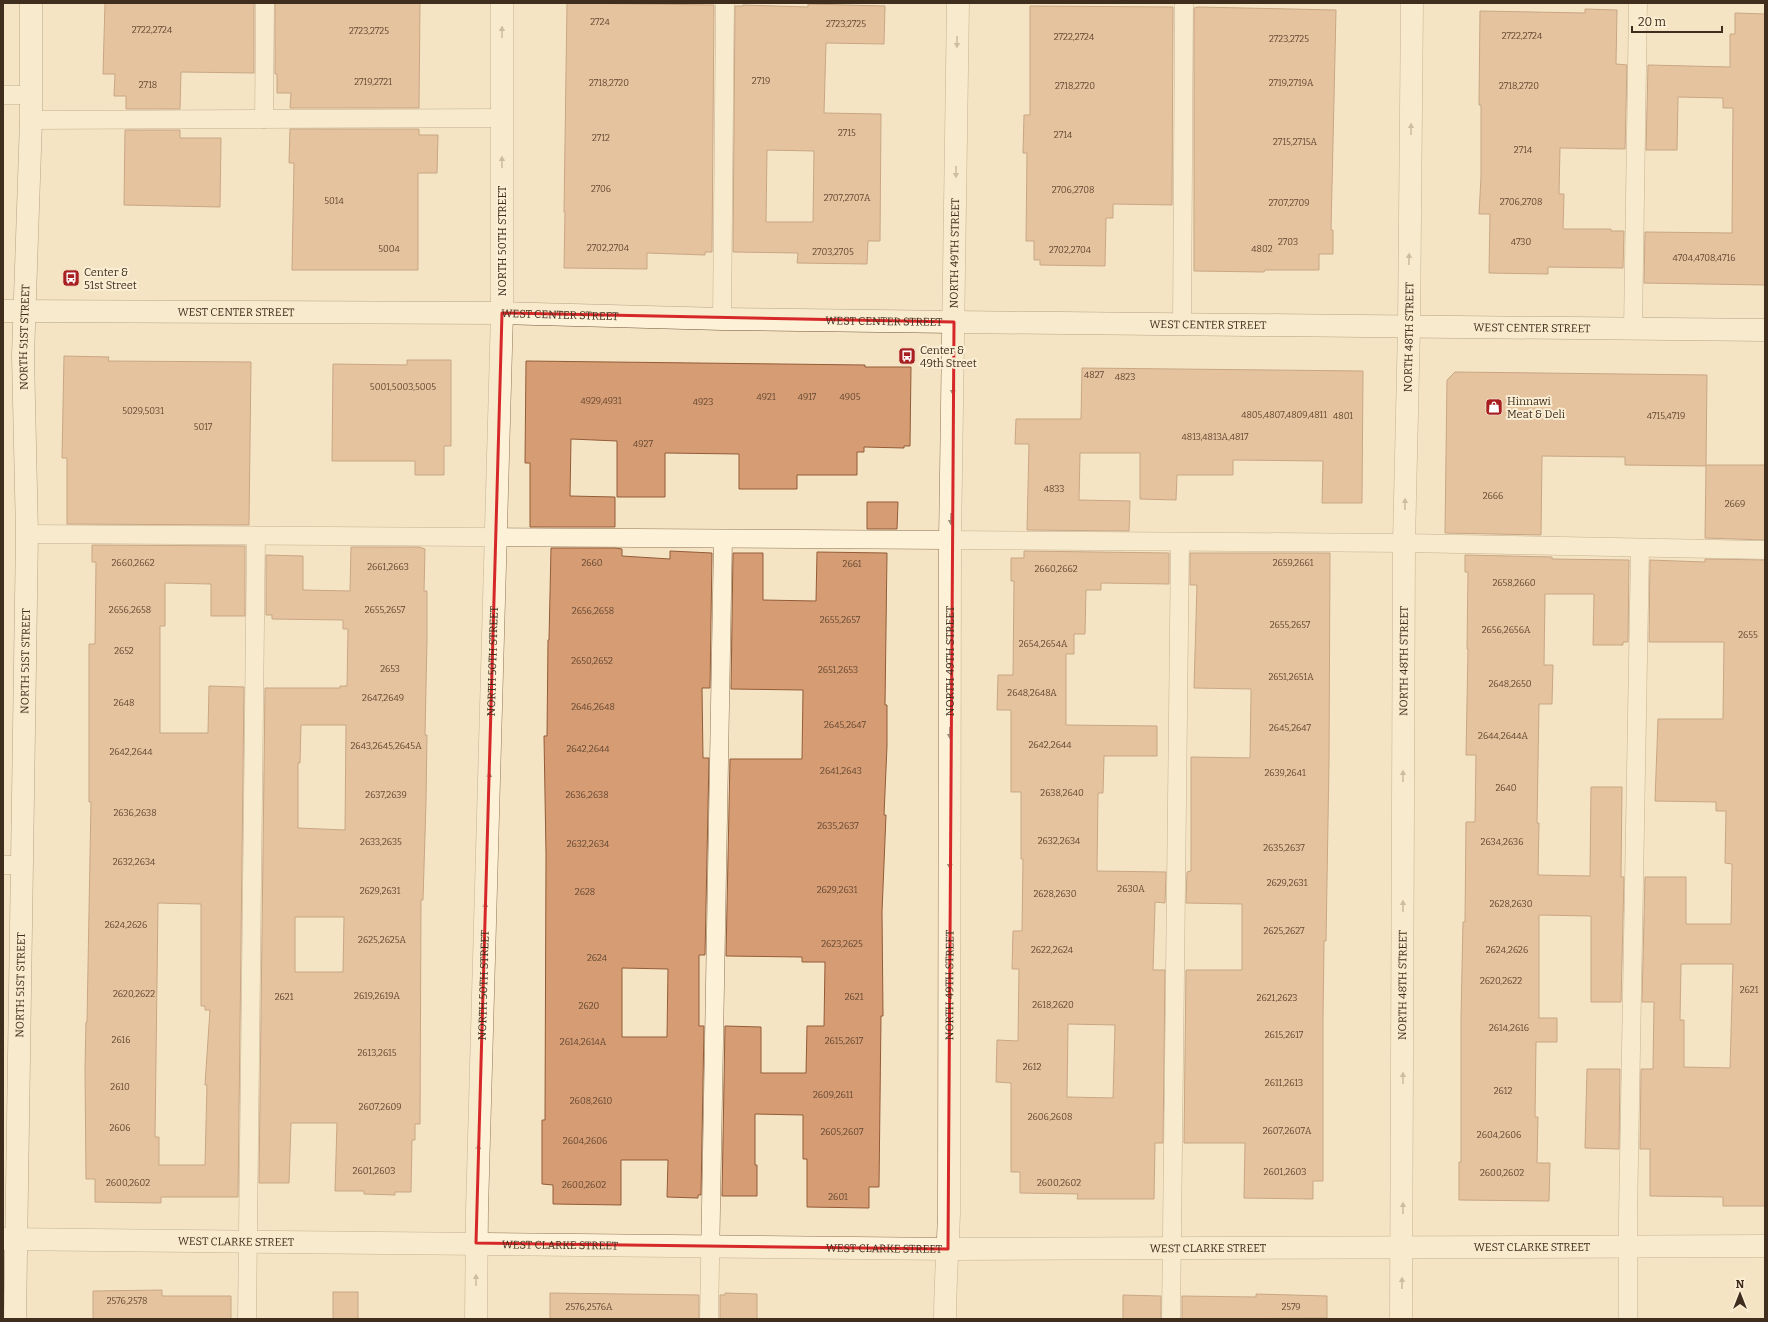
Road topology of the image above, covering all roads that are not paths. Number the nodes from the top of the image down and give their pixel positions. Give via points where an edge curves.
1 (31, 3) edge
2 (265, 3) edge
3 (502, 3) edge
4 (725, 3) edge
5 (958, 3) edge
6 (1184, 3) edge
7 (1412, 3) edge
8 (1638, 3) edge
9 (3, 95) edge
10 (31, 95) junction
11 (502, 118) junction
12 (264, 119) junction
13 (31, 120) junction
14 (13, 311) edge
15 (502, 313) junction
16 (722, 319) junction
17 (954, 322) junction
18 (1182, 324) junction
19 (1409, 326) junction
20 (1633, 328) junction
21 (1765, 330) edge
22 (27, 534) junction
23 (256, 536) junction
24 (495, 537) junction
25 (723, 539) junction
26 (950, 541) junction
27 (1180, 542) junction
28 (1404, 543) junction
29 (1640, 549) junction
30 (1765, 550) edge
31 (12, 865) edge
32 (9, 1239) edge
33 (248, 1241) junction
34 (476, 1243) junction
35 (710, 1246) junction
36 (1628, 1246) junction
37 (1765, 1246) edge
38 (1402, 1247) junction
39 (1172, 1248) junction
40 (948, 1249) junction
41 (15, 1319) edge
42 (247, 1319) edge
43 (476, 1319) edge
44 (709, 1319) edge
45 (945, 1319) edge
46 (1171, 1319) edge
47 (1401, 1319) edge
48 (1628, 1319) edge

1 - 10 street, NORTH 51ST STREET
2 - 12 lane
11 -> 3 street, NORTH 50TH STREET
4 - 16 lane
5 -> 17 street, NORTH 49TH STREET
6 - 18 lane
19 -> 7 street, NORTH 48TH STREET
8 - 20 lane
9 - 10 lane
10 - 13 street, NORTH 51ST STREET
11 - 12 lane
15 -> 11 street, NORTH 50TH STREET
12 - 13 lane
13 - 14 street, NORTH 51ST STREET
14 - 15 street, WEST CENTER STREET
14 - 22 street, NORTH 51ST STREET via 23,356
15 - 16 street, WEST CENTER STREET
15 - 24 street, NORTH 50TH STREET
16 - 17 street, WEST CENTER STREET
17 - 18 street, WEST CENTER STREET
17 -> 26 street, NORTH 49TH STREET
18 - 19 street, WEST CENTER STREET
19 - 20 street, WEST CENTER STREET
28 -> 19 street, NORTH 48TH STREET
20 - 21 street, WEST CENTER STREET
22 - 23 lane
22 - 31 street, NORTH 51ST STREET
23 - 24 lane
23 - 33 lane
24 - 25 lane
34 -> 24 street, NORTH 50TH STREET
25 - 26 lane
25 - 35 lane
26 - 27 lane
26 -> 40 street, NORTH 49TH STREET
27 - 28 lane
27 - 39 lane
28 - 29 lane
38 -> 28 street, NORTH 48TH STREET
29 - 30 lane
29 - 36 lane
31 - 32 street, NORTH 51ST STREET
32 - 33 street, WEST CLARKE STREET
32 - 41 street, NORTH 51ST STREET
33 - 34 street, WEST CLARKE STREET
33 - 42 lane
34 - 35 street, WEST CLARKE STREET
43 -> 34 street, NORTH 50TH STREET
35 - 40 street, WEST CLARKE STREET
35 - 44 lane
36 - 37 street, WEST CLARKE STREET
36 - 38 street, WEST CLARKE STREET
36 - 48 lane
38 - 39 street, WEST CLARKE STREET
47 -> 38 street, NORTH 48TH STREET
39 - 40 street, WEST CLARKE STREET
39 - 46 lane
40 - 45 street, NORTH 49TH STREET

